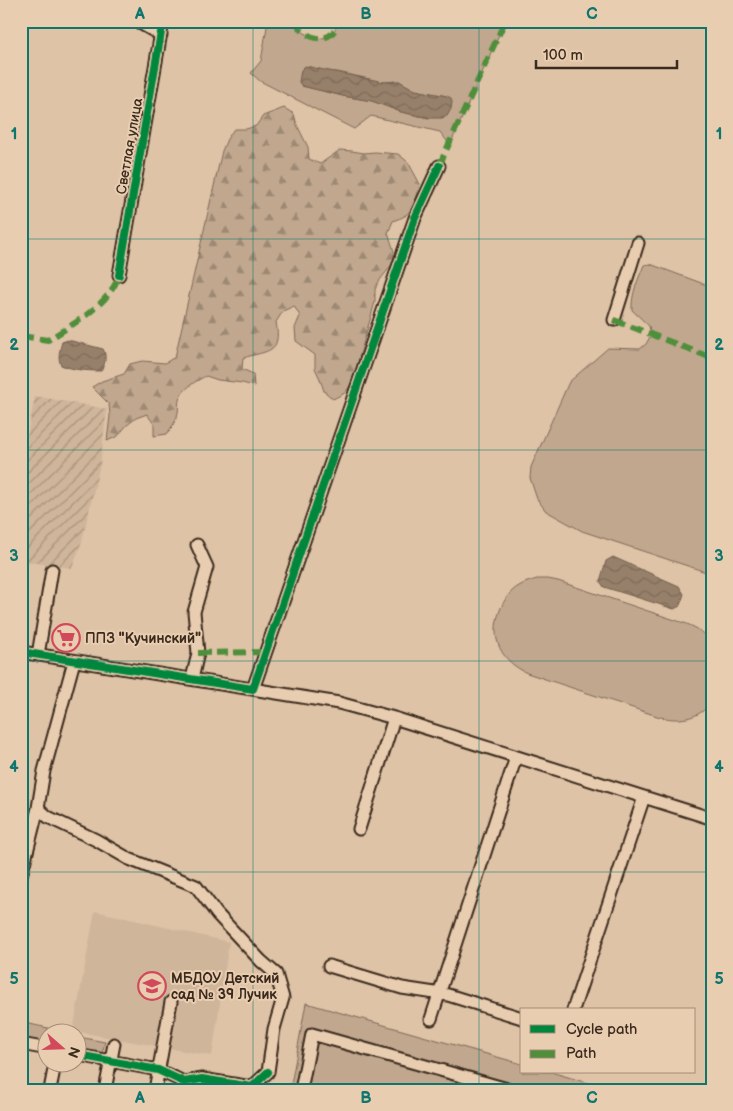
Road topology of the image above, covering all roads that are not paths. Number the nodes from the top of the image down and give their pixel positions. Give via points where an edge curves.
1 (136, 21) edge
2 (163, 21) edge
3 (161, 35) junction
4 (439, 166) dead end
5 (638, 244) dead end
6 (119, 275) dead end
7 (614, 320) dead end
8 (197, 545) dead end
9 (52, 570) dead end
10 (21, 652) edge
11 (38, 655) junction
12 (74, 661) junction
13 (192, 680) junction
14 (253, 689) junction
15 (394, 718) junction
16 (516, 757) junction
17 (644, 797) junction
18 (38, 808) junction
19 (706, 817) dead end
20 (359, 829) dead end
21 (21, 876) edge
22 (329, 966) dead end
23 (439, 994) junction
24 (171, 1002) dead end
25 (575, 1008) edge
26 (520, 1017) edge
27 (431, 1019) dead end
28 (21, 1044) edge
29 (114, 1044) dead end
30 (38, 1047) edge
31 (88, 1056) edge
32 (111, 1061) junction
33 (158, 1070) junction
34 (53, 1074) edge
35 (468, 1084) edge
36 (50, 1090) edge
37 (105, 1090) edge
38 (155, 1090) edge
39 (301, 1090) edge
40 (511, 1090) edge

1 - 3 street
2 - 3 street, Светлая улица
3 - 6 street, Светлая улица
4 - 14 street via 415,218
5 - 7 street
8 - 13 street via 208,567 194,612 198,653
9 - 11 street
10 - 11 street
11 - 12 street
12 - 13 street
12 - 18 street via 44,772
13 - 14 street
14 - 15 street via 339,703
15 - 16 street
15 - 20 street
16 - 17 street
16 - 23 street
17 - 19 street
17 - 25 street
18 - 21 street
18 - 33 street via 48,817 129,859 196,886 217,914 276,974 283,998 274,1029 268,1072 252,1087 202,1079 184,1082
22 - 23 street via 402,988
23 - 26 street
23 - 27 street
24 - 33 street
28 - 30 street
29 - 32 street
31 - 32 street
32 - 33 street
32 - 37 street
33 - 38 street
34 - 36 street
35 - 39 street via 312,1034
35 - 40 street

